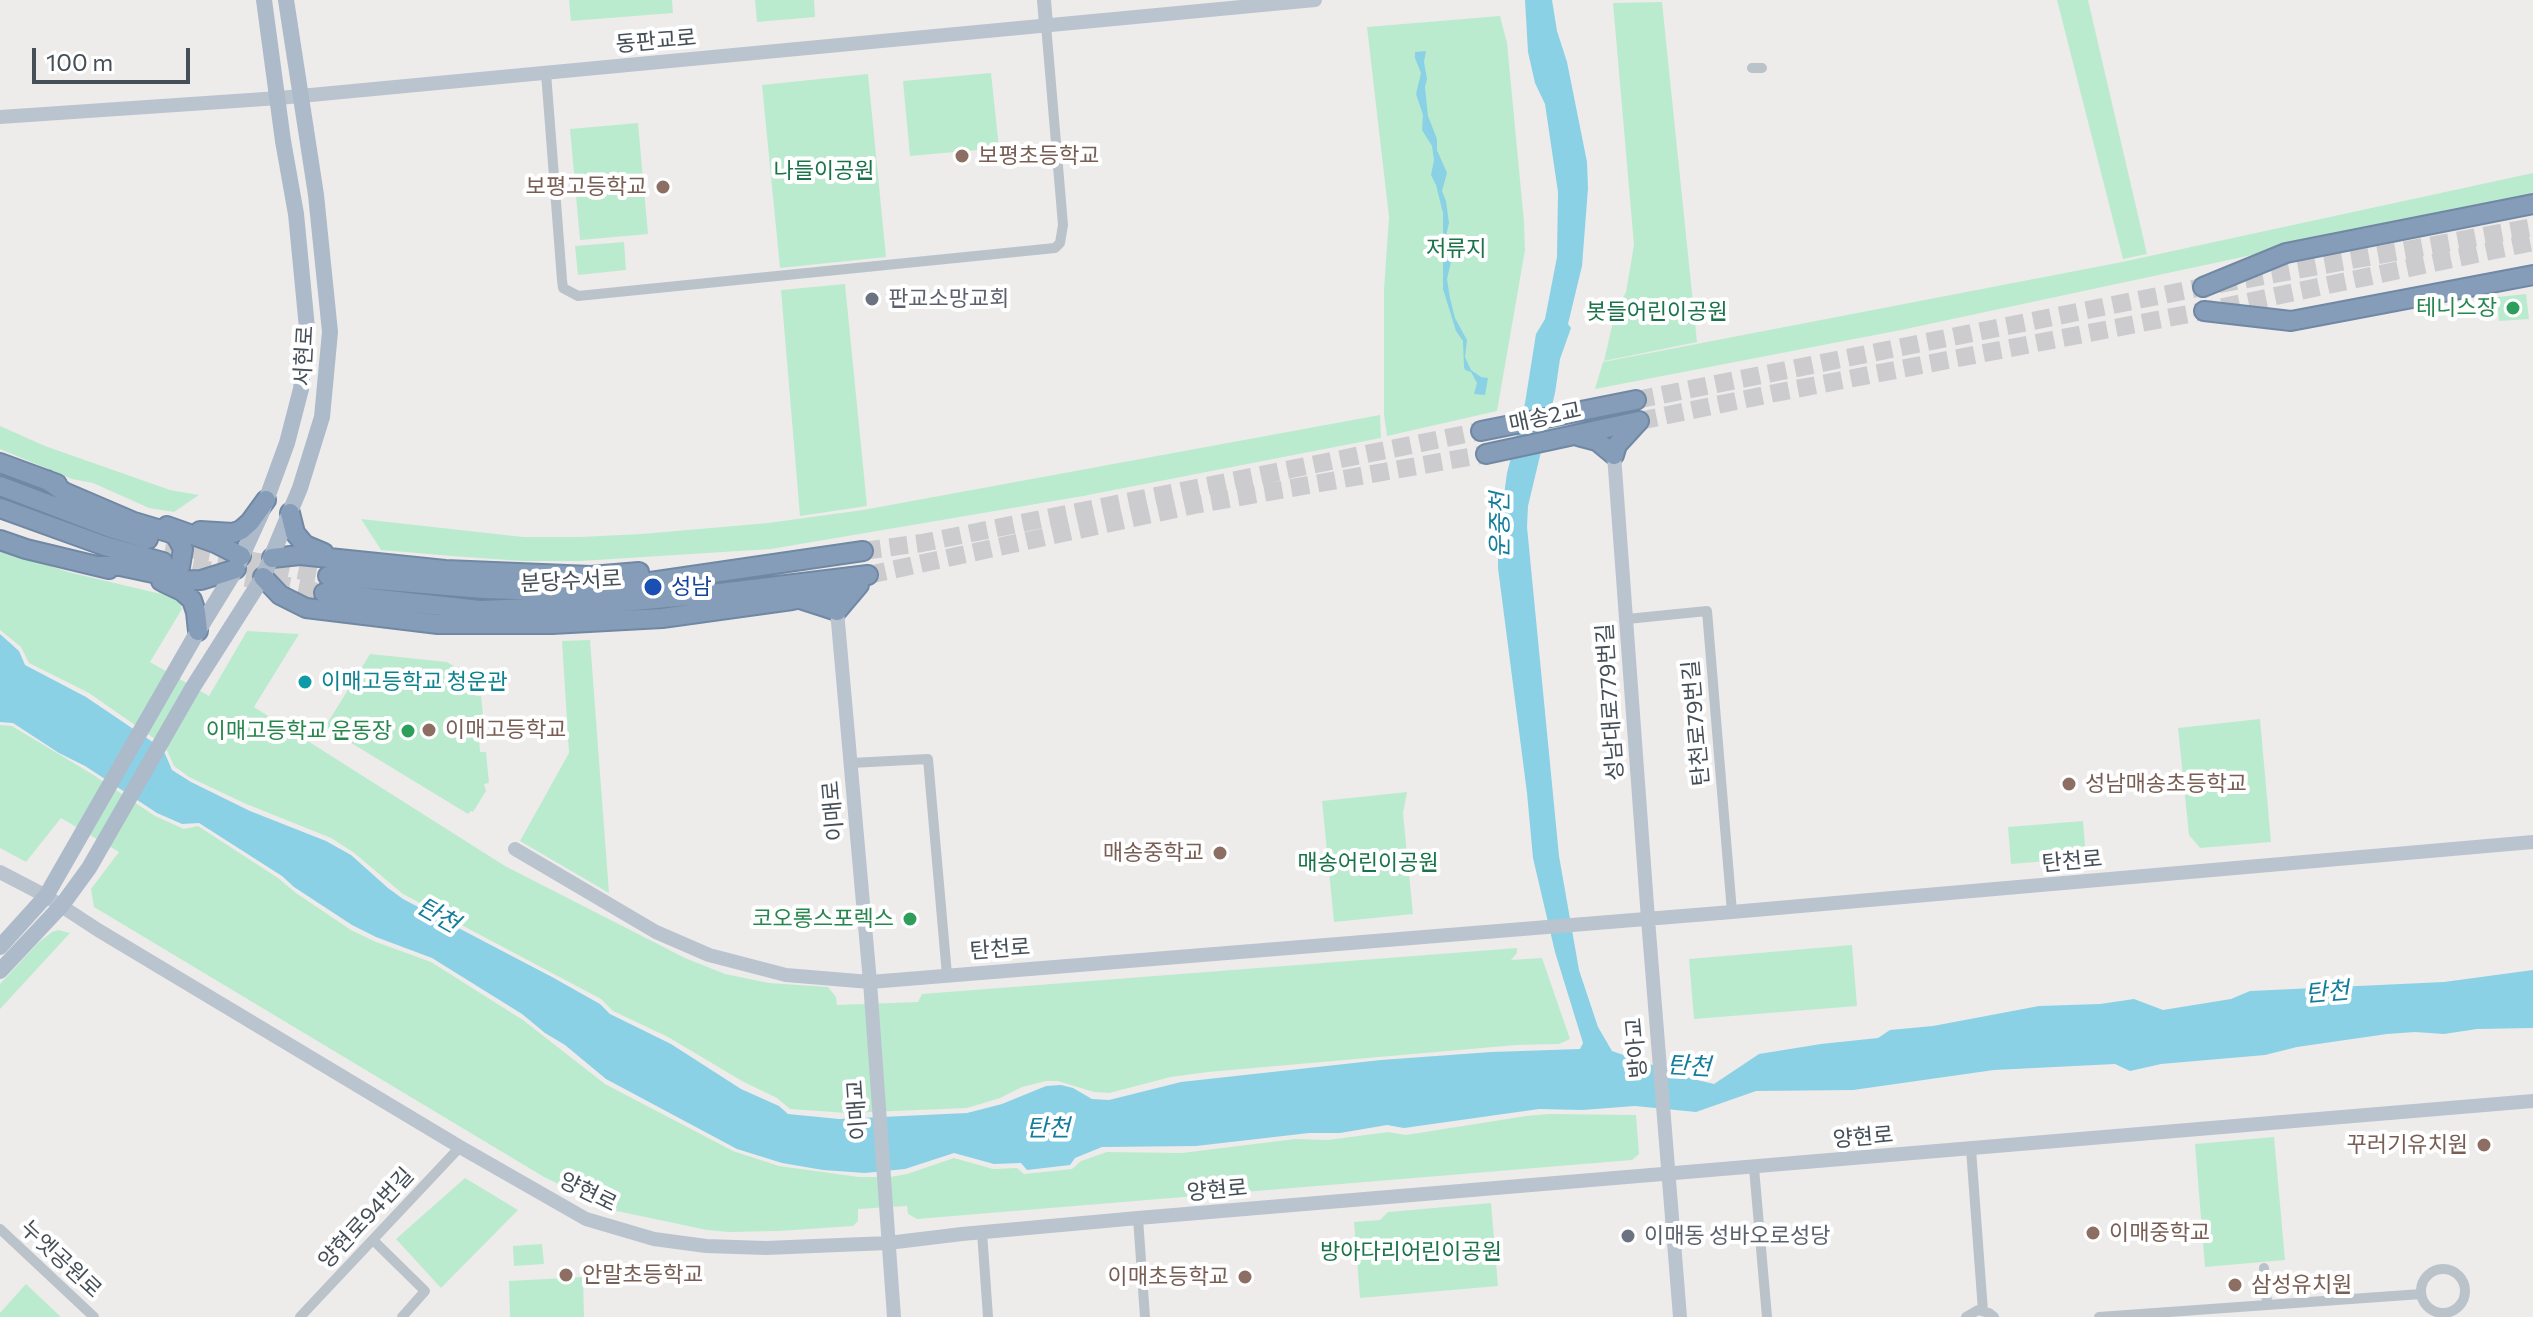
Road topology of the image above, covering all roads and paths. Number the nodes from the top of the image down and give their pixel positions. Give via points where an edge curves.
1 (264, 0) edge
2 (286, 0) edge
3 (1044, 0) edge
4 (1315, 0) edge
5 (1046, 25) junction
6 (546, 73) junction
7 (302, 96) junction
8 (279, 98) junction
9 (0, 117) edge
10 (2533, 204) edge
11 (2533, 275) edge
12 (2203, 287) dead end
13 (2204, 311) dead end
14 (1636, 400) tunnel mouth
15 (1481, 431) tunnel mouth
16 (1601, 434) junction
17 (1491, 453) tunnel mouth
18 (1614, 455) junction
19 (0, 463) edge
20 (47, 480) junction
21 (0, 486) edge
22 (266, 500) junction
23 (0, 510) edge
24 (290, 513) junction
25 (0, 540) edge
26 (168, 545) junction
27 (863, 551) tunnel mouth
28 (272, 558) junction
29 (338, 559) junction
30 (801, 559) junction
31 (99, 566) junction
32 (248, 567) junction
33 (867, 579) junction
34 (161, 581) junction
35 (792, 600) junction
36 (837, 611) junction
37 (1627, 619) junction
38 (198, 631) junction
39 (851, 763) junction
40 (2533, 842) edge
41 (515, 849) dead end
42 (0, 872) edge
43 (46, 896) junction
44 (62, 905) junction
45 (1732, 912) junction
46 (1648, 919) junction
47 (0, 947) edge
48 (1650, 947) joint
49 (0, 971) edge
50 (947, 975) junction
51 (870, 982) junction
52 (871, 1006) joint
53 (2533, 1101) edge
54 (460, 1147) junction
55 (1971, 1149) junction
56 (1754, 1168) junction
57 (1670, 1175) junction
58 (1138, 1218) junction
59 (0, 1229) edge
60 (982, 1232) junction
61 (373, 1240) junction
62 (888, 1243) junction
63 (2264, 1268) dead end
64 (2421, 1294) junction
65 (2267, 1303) junction
66 (1983, 1311) junction
67 (94, 1317) edge
68 (300, 1317) edge
69 (402, 1317) edge
70 (894, 1317) edge
71 (988, 1317) edge
72 (1145, 1317) edge
73 (1680, 1317) edge
74 (1767, 1317) edge
75 (1966, 1317) edge
76 (1994, 1317) edge
77 (2099, 1317) edge

1 - 8 main road, 서현로
2 - 7 main road, 서현로
3 - 5 main road
4 - 5 main road, 동판교로
5 - 6 main road, 동판교로
5 - 6 street via 1063,225 1055,248 578,296 563,288
6 - 7 main road, 동판교로
7 - 8 main road, 동판교로
7 - 24 main road, 서현로 via 330,332 322,417
8 - 9 main road, 동판교로
8 - 22 main road, 서현로 via 307,328 297,405
10 - 12 highway via 2286,253
11 - 13 highway via 2291,321
14 - 15 highway, 매송2교
16 - 17 highway, 매송2교 via 1571,435
16 - 18 highway
16 - 18 highway via 1639,421
18 - 37 main road, 성남대로779번길
19 - 20 highway
20 - 26 highway
20 - 31 highway via 134,522 171,533 183,549 180,567 167,576
21 - 26 highway
22 - 26 highway via 241,530
22 - 32 main road, 서현로
23 - 26 highway via 105,546
24 - 28 main road, 서현로
24 - 29 highway via 305,545
25 - 31 highway
26 - 32 highway via 215,543
27 - 30 highway, 분당수서로
28 - 29 highway
28 - 32 main road
29 - 30 highway via 591,576
30 - 33 highway, 분당수서로 via 582,592 326,585 480,610
31 - 34 highway
32 - 34 highway via 201,580
32 - 35 highway via 280,595 306,608 438,624 662,618
32 - 38 main road, 서현로
32 - 44 main road, 서현로 via 193,687
33 - 35 highway
33 - 36 highway
34 - 38 highway via 192,600
35 - 36 highway
36 - 39 main road, 이매로
37 - 45 street, 탄천로79번길 via 1707,611
37 - 46 main road, 성남대로779번길
38 - 43 main road, 서현로
39 - 50 street via 928,759
39 - 51 main road, 이매로
40 - 45 main road, 탄천로
41 - 51 main road, 탄천로 via 656,932 709,955 786,975
42 - 43 main road, 양현로
43 - 44 main road, 양현로
43 - 47 main road
44 - 49 main road
44 - 54 main road, 양현로
45 - 46 main road, 탄천로
46 - 48 main road, 성남대로779번길
46 - 50 main road, 탄천로
48 - 57 main road, 방아교
50 - 51 main road, 탄천로
51 - 52 main road, 이매로
52 - 62 main road, 이매교
53 - 55 main road, 양현로
54 - 61 street, 양현로94번길
54 - 62 main road, 양현로 via 586,1219 654,1239 736,1248
55 - 56 main road, 양현로
55 - 66 street
56 - 57 main road, 양현로
56 - 74 street
57 - 58 main road, 양현로
57 - 73 main road
58 - 60 main road, 양현로
58 - 72 street
59 - 67 street, 누엣공원로
60 - 62 main road, 양현로
60 - 71 street
61 - 68 street, 양현로94번길
61 - 69 street via 425,1291
62 - 70 main road
63 - 65 street
64 - 64 street via 2426,1306 2445,1314 2462,1303 2465,1289 2452,1271 2434,1270 2424,1279
64 - 65 street
65 - 77 street
66 - 75 street
66 - 76 street

